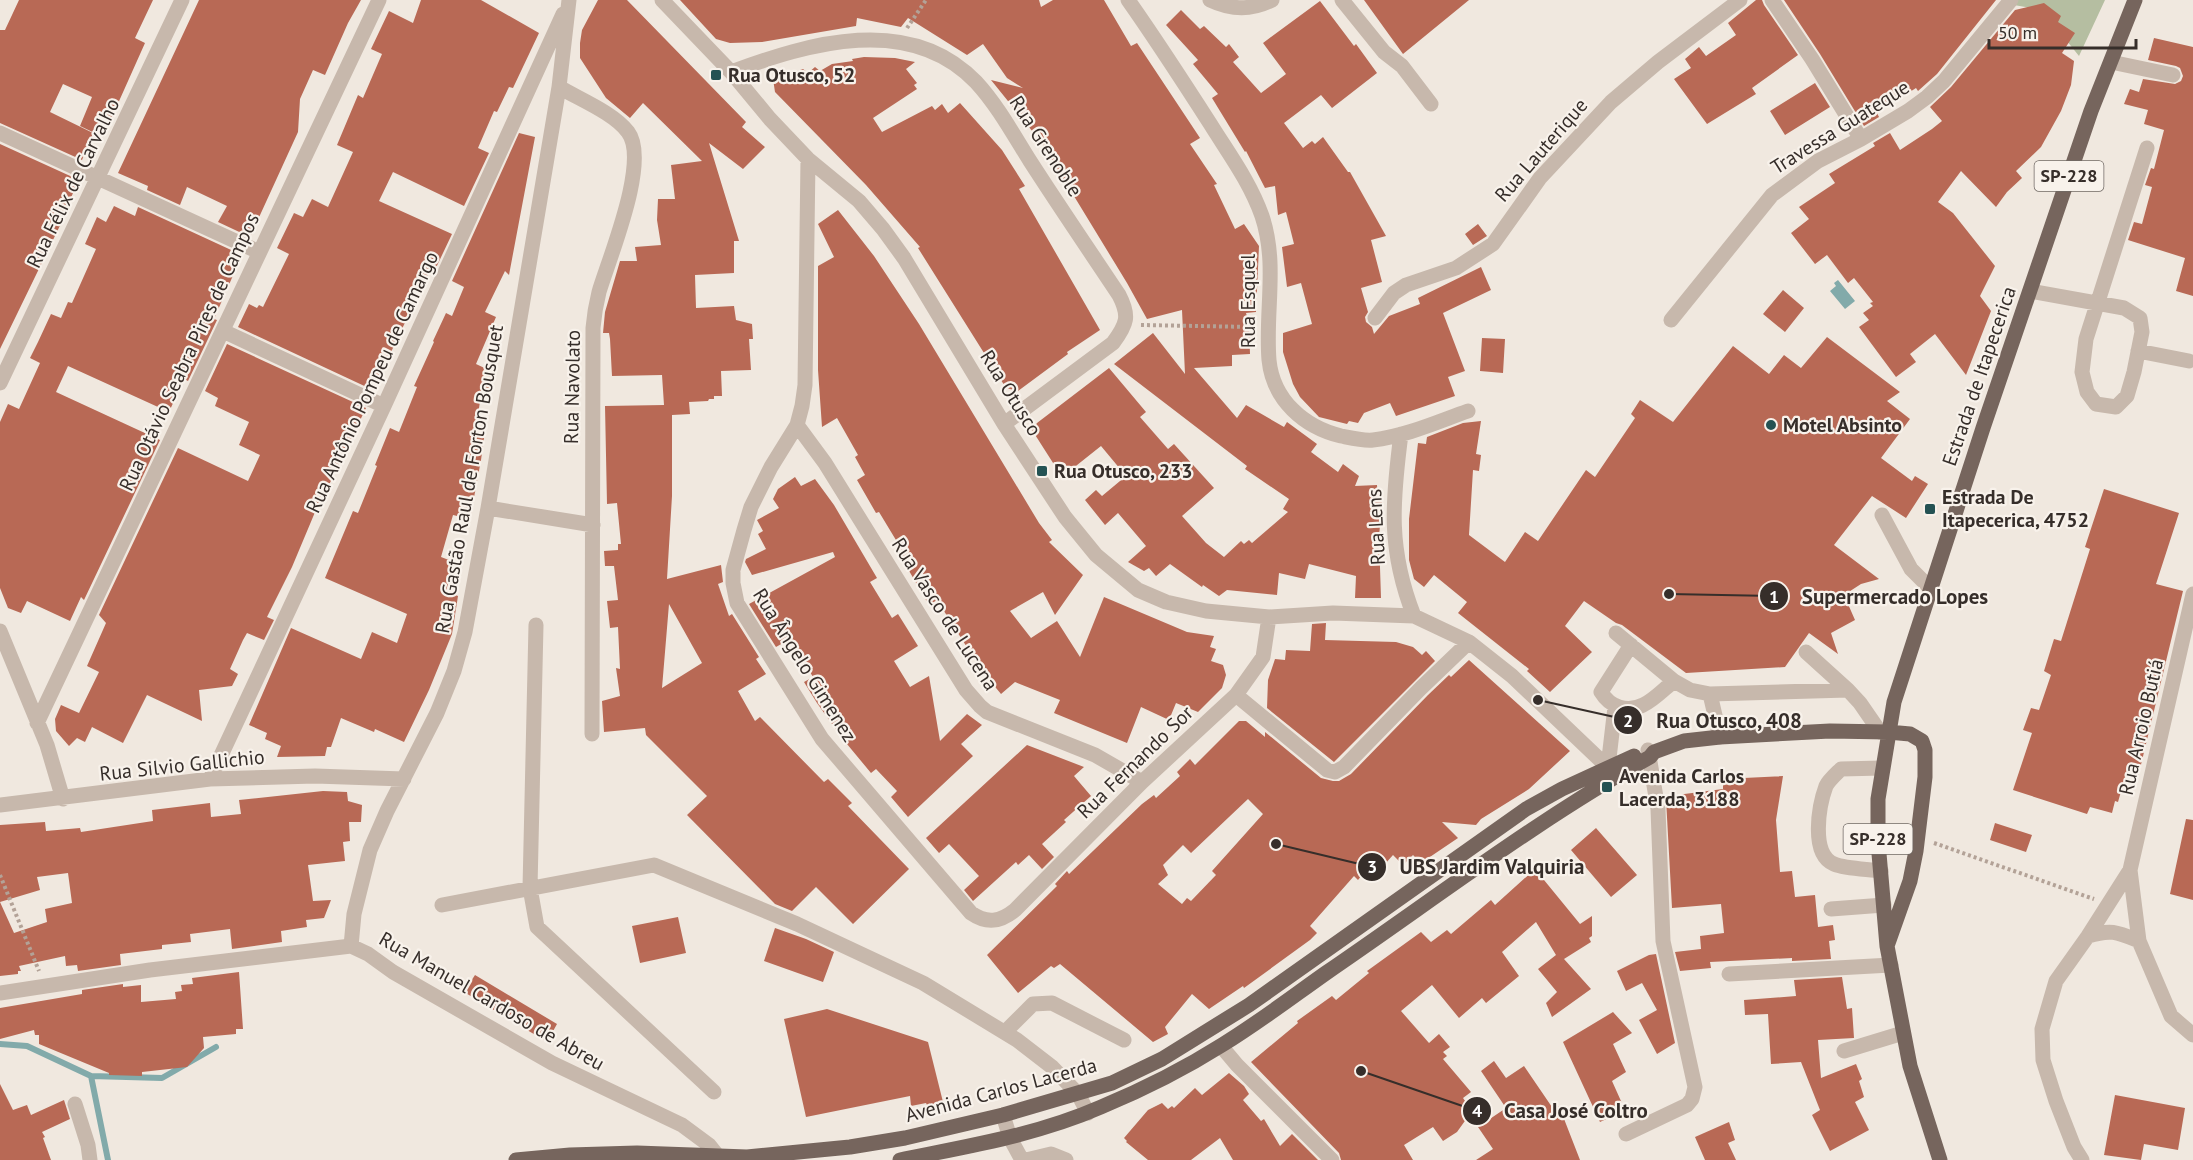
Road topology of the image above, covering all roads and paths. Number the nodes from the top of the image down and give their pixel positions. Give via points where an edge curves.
1 (182, 0) edge
2 (379, 0) edge
3 (569, 0) edge
4 (662, 0) edge
5 (926, 0) edge
6 (1128, 0) edge
7 (1210, 0) edge
8 (1272, 0) edge
9 (1342, 0) edge
10 (1740, 0) edge
11 (1772, 0) edge
12 (2012, 0) edge
13 (2135, 0) edge
14 (898, 41) junction
15 (2111, 62) junction
16 (731, 72) junction
17 (2173, 75) dead end
18 (559, 87) junction
19 (1431, 104) dead end
20 (0, 133) edge
21 (1861, 139) junction
22 (2147, 148) dead end
23 (808, 159) junction
24 (99, 178) junction
25 (259, 252) junction
26 (2030, 291) junction
27 (2098, 304) junction
28 (1375, 318) dead end
29 (1671, 320) dead end
30 (1125, 325) junction
31 (1270, 327) junction
32 (223, 331) junction
33 (2138, 351) junction
34 (2189, 361) dead end
35 (0, 383) edge
36 (384, 406) junction
37 (1468, 411) dead end
38 (796, 424) junction
39 (1004, 424) junction
40 (1401, 434) junction
41 (488, 508) junction
42 (1882, 515) dead end
43 (592, 525) junction
44 (1930, 588) junction
45 (2193, 594) edge
46 (1269, 616) junction
47 (1414, 616) junction
48 (536, 625) dead end
49 (0, 631) edge
50 (1616, 633) dead end
51 (1469, 642) junction
52 (1631, 645) junction
53 (1806, 652) dead end
54 (1674, 681) junction
55 (1848, 690) junction
56 (1710, 694) junction
57 (1236, 695) junction
58 (1616, 707) junction
59 (37, 723) junction
60 (1884, 732) junction
61 (592, 734) dead end
62 (1720, 737) junction
63 (1650, 753) junction
64 (1882, 768) junction
65 (1612, 772) junction
66 (210, 779) junction
67 (404, 779) junction
68 (1142, 782) junction
69 (63, 799) junction
70 (0, 805) edge
71 (1930, 842) dead end
72 (2130, 870) junction
73 (1881, 871) junction
74 (0, 875) edge
75 (530, 888) junction
76 (2108, 903) junction
77 (442, 905) dead end
78 (1884, 906) junction
79 (1831, 909) dead end
80 (1000, 921) joint
81 (2088, 936) junction
82 (2139, 941) junction
83 (351, 946) junction
84 (1887, 946) junction
85 (1891, 965) junction
86 (1729, 974) dead end
87 (44, 986) junction
88 (0, 993) edge
89 (1005, 1032) junction
90 (1903, 1033) junction
91 (2193, 1035) edge
92 (1124, 1040) dead end
93 (1221, 1046) junction
94 (1844, 1051) dead end
95 (714, 1092) dead end
96 (1077, 1094) junction
97 (75, 1104) dead end
98 (1088, 1113) junction
99 (1002, 1115) junction
100 (1626, 1134) dead end
101 (1010, 1138) junction
102 (721, 1158) edge
103 (747, 1158) edge
104 (90, 1160) edge
105 (516, 1160) edge
106 (900, 1160) edge
107 (1022, 1160) edge
108 (1026, 1160) edge
109 (1066, 1160) edge
110 (1332, 1160) edge
111 (1940, 1160) edge
112 (2082, 1160) edge

1 - 24 street, Rua Félix de Carvalho
2 - 25 street, Rua Otávio Seabra Pires de Campos
3 - 18 street, Rua Gastão Raul de Forton Bousquet
3 - 36 street, Rua Antônio Pompeu de Camargo
4 - 16 street, Rua Otusco
5 - 14 path
6 - 31 street, Rua Esquel via 1248,184 1262,217 1271,256
7 - 8 street via 1242,9
9 - 19 street
10 - 28 street, Rua Lauterique via 1611,102 1540,178 1493,244 1456,268 1406,285 1394,293
11 - 21 street
12 - 21 street, Travessa Guateque via 1937,88
13 - 15 main road, Estrada de Itapecerica / SP-228
14 - 16 street, Rua Grenoble via 835,42
14 - 30 street, Rua Grenoble via 920,46 946,59 974,81 1002,114 1119,295 1125,307
15 - 17 street
15 - 26 main road, Estrada de Itapecerica / SP-228
16 - 23 street, Rua Otusco
18 - 41 street, Rua Gastão Raul de Forton Bousquet
18 - 43 street, Rua Navolato via 612,117 628,132 635,147 630,191 595,312
20 - 24 street
21 - 29 street, Travessa Guateque via 1818,161 1772,195
22 - 27 street
23 - 38 street, Rua Ângelo Gimenez via 805,385
23 - 39 street, Rua Otusco via 859,201 899,251
24 - 25 street
24 - 35 street, Rua Félix de Carvalho
25 - 32 street, Rua Otávio Seabra Pires de Campos
26 - 27 street
26 - 44 main road, Estrada de Itapecerica / SP-228
27 - 33 street via 2124,309 2140,318
27 - 33 street via 2086,339 2082,372 2087,392 2096,404 2116,407 2127,396
30 - 31 path
30 - 39 street via 1113,343
31 - 40 street, Rua Esquel via 1273,379 1297,415 1311,425 1348,438 1370,440
32 - 36 street
32 - 59 street, Rua Otávio Seabra Pires de Campos
33 - 34 street
36 - 66 street, Rua Antônio Pompeu de Camargo
37 - 40 street, Rua Esquel
38 - 68 street, Rua Vasco de Lucena via 825,463 934,641 980,706 1095,755
38 - 80 street, Rua Ângelo Gimenez via 751,507 734,570 738,603 822,739 970,913 986,921
39 - 46 street, Rua Otusco via 1090,548 1138,590 1166,602 1206,611
40 - 47 street, Rua Lens via 1394,487 1394,544
41 - 43 street
41 - 67 street, Rua Gastão Raul de Forton Bousquet via 465,633 454,671
42 - 44 street via 1911,569
43 - 61 street, Rua Navolato
44 - 60 main road, Estrada de Itapecerica / SP-228
45 - 72 street, Rua Arroio Butiá
46 - 47 street, Rua Otusco
46 - 57 street, Rua Fernando Sor via 1263,657
47 - 51 street, Rua Otusco
48 - 75 street
49 - 59 street
50 - 52 street
51 - 57 street via 1335,772 1327,770
51 - 65 street, Rua Otusco via 1512,676
52 - 54 street
52 - 58 street via 1601,692
53 - 55 street
54 - 56 street via 1690,690
54 - 58 street via 1643,705
55 - 56 street
55 - 60 street
56 - 62 street
57 - 68 street, Rua Fernando Sor
58 - 65 street
59 - 69 street
60 - 62 main road, Avenida Carlos Lacerda
60 - 64 main road, Estrada de Itapecerica / SP-228
60 - 84 main road, Avenida Carlos Lacerda via 1910,734 1922,741 1926,767 1910,881
62 - 63 main road, Avenida Carlos Lacerda via 1684,741
63 - 65 main road, Avenida Carlos Lacerda
63 - 100 street via 1658,809 1663,941 1695,1087 1687,1106
64 - 73 main road, Estrada de Itapecerica / SP-228 via 1878,799
64 - 73 street via 1841,769 1827,784 1819,812 1819,845 1824,856 1834,864
65 - 93 main road, Avenida Carlos Lacerda
65 - 96 main road, Avenida Carlos Lacerda via 1526,809 1248,1005 1162,1059 1112,1083
66 - 67 street, Rua Silvio Gallichio
66 - 69 street, Rua Silvio Gallichio
67 - 83 street, Rua Gastão Raul de Forton Bousquet via 370,850 354,914
68 - 80 street, Rua Fernando Sor
69 - 70 street, Rua Silvio Gallichio
71 - 76 path
72 - 76 street, Rua Arroio Butiá
72 - 82 street, Rua Arroio Butiá
73 - 78 main road, Estrada de Itapecerica / SP-228
74 - 87 path
75 - 77 street
75 - 89 street via 654,865 797,924 923,983
75 - 95 street via 537,927
76 - 81 street, Rua Arroio Butiá
78 - 79 street
78 - 84 main road, Estrada de Itapecerica / SP-228
81 - 82 street via 2114,931
81 - 112 street, Rua Arroio Butiá via 2056,981 2042,1029 2043,1060 2070,1138
82 - 91 street, Rua Arroio Butiá via 2170,1016
83 - 87 street, Rua Manuel Cardoso de Abreu
83 - 102 street, Rua Manuel Cardoso de Abreu via 552,1063 682,1125
84 - 85 main road, Estrada de Itapecerica / SP-228
85 - 86 street
85 - 90 main road, Estrada de Itapecerica / SP-228
87 - 88 street, Rua Manuel Cardoso de Abreu
89 - 92 street via 1032,1004 1052,1003
89 - 96 street via 1052,1067
90 - 94 street
90 - 111 main road, Estrada de Itapecerica / SP-228
93 - 98 main road, Avenida Carlos Lacerda
93 - 110 street
96 - 98 street
96 - 99 main road, Avenida Carlos Lacerda
97 - 104 street
98 - 101 main road, Avenida Carlos Lacerda
99 - 101 street
99 - 103 main road, Avenida Carlos Lacerda via 904,1138
101 - 106 main road, Avenida Carlos Lacerda
101 - 107 street
102 - 103 main road, Avenida Carlos Lacerda
102 - 105 main road, Avenida Carlos Lacerda via 637,1153
108 - 109 street via 1051,1154

